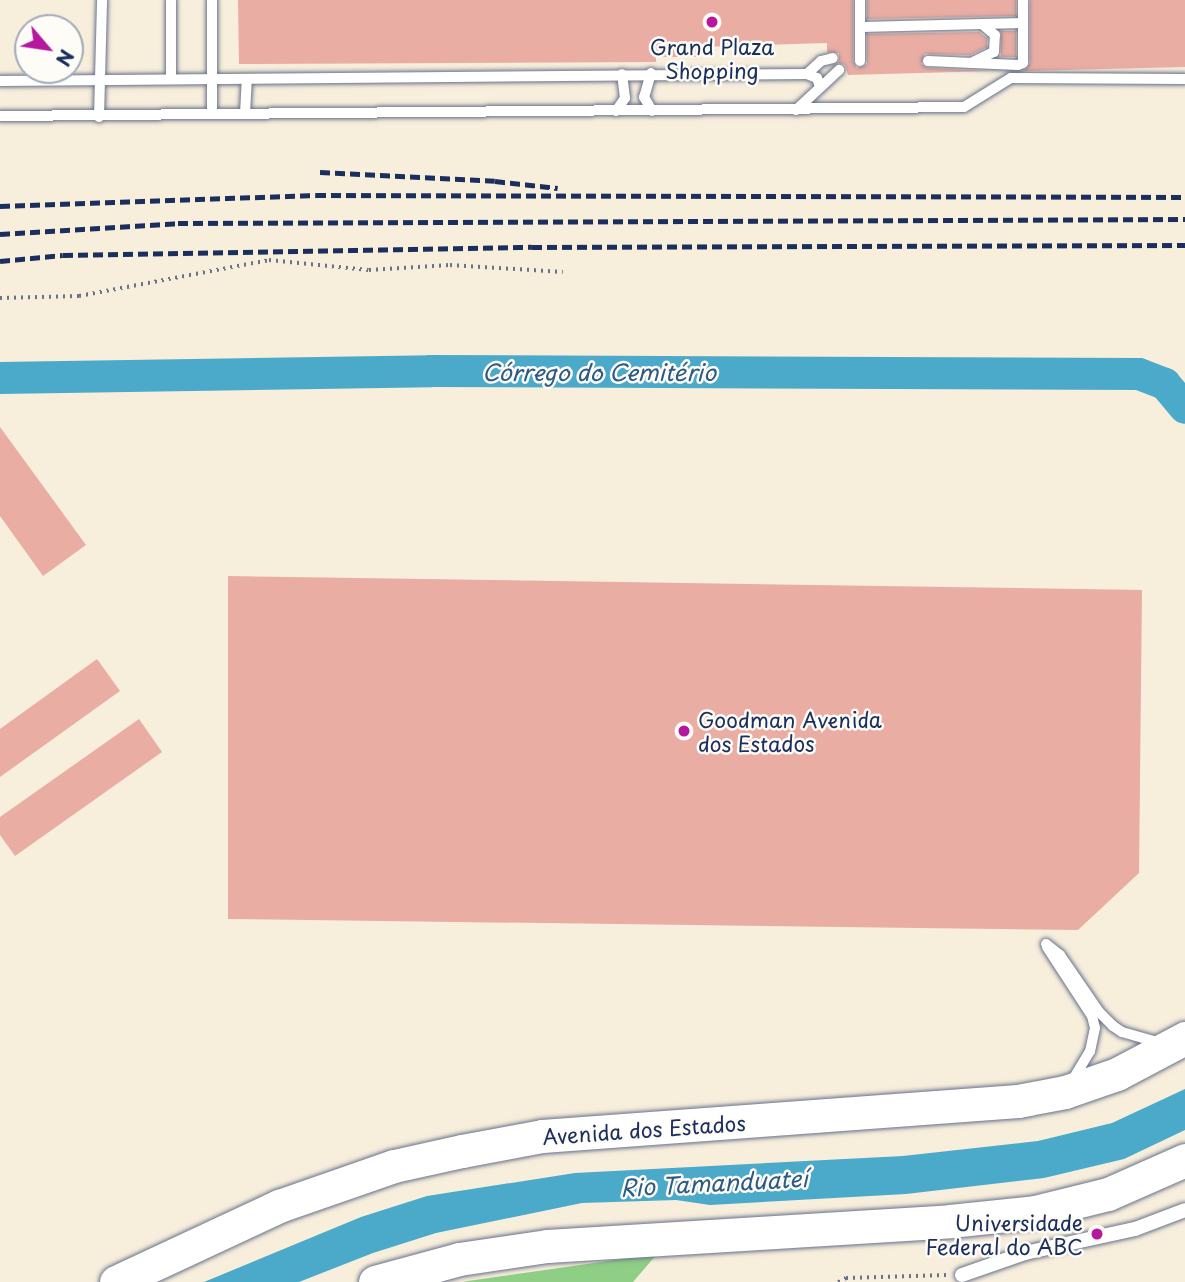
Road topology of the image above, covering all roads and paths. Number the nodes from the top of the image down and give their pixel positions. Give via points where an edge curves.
1 (102, 0) edge
2 (171, 0) edge
3 (212, 0) edge
4 (860, 0) edge
5 (1023, 0) edge
6 (1023, 23) junction
7 (982, 25) junction
8 (861, 27) junction
9 (833, 58) dead end
10 (860, 61) dead end
11 (928, 61) dead end
12 (967, 64) junction
13 (839, 70) dead end
14 (651, 73) junction
15 (622, 74) junction
16 (807, 74) junction
17 (212, 77) junction
18 (171, 78) junction
19 (100, 79) junction
20 (1185, 79) edge
21 (247, 80) junction
22 (0, 81) edge
23 (820, 87) junction
24 (796, 110) junction
25 (616, 111) junction
26 (652, 111) junction
27 (212, 114) junction
28 (245, 114) junction
29 (0, 116) edge
30 (99, 117) junction
31 (563, 272) dead end
32 (0, 298) edge
33 (1179, 1042) edge
34 (1065, 1092) junction
35 (1185, 1160) edge
36 (1185, 1210) edge
37 (933, 1275) dead end
38 (962, 1275) dead end
39 (116, 1282) edge
40 (375, 1282) edge
41 (838, 1282) edge

1 - 19 lane
2 - 18 lane
3 - 17 lane
4 - 8 lane
5 - 6 lane
6 - 7 lane
6 - 12 lane via 1023,63
7 - 8 lane
7 - 12 lane via 995,35 994,52
8 - 10 lane
9 - 16 lane via 821,61
11 - 12 lane
13 - 23 lane
14 - 15 lane
14 - 16 lane
14 - 26 lane via 644,97
15 - 21 lane
15 - 25 lane via 625,98
16 - 23 lane via 817,78
17 - 18 lane
17 - 21 lane
17 - 27 lane
18 - 19 lane
19 - 22 lane
19 - 30 lane
20 - 24 lane via 1011,78 968,107
21 - 28 lane
23 - 24 lane
24 - 26 lane
25 - 26 lane
25 - 28 lane
27 - 28 lane
27 - 30 lane
29 - 30 lane
31 - 32 path via 450,265 369,270 269,260 79,296
33 - 34 highway, Avenida dos Estados via 1117,1074
33 - 34 lane via 1135,1037 1113,1026 1060,955 1045,944 1092,1016 1095,1028 1088,1054
34 - 39 highway, Avenida dos Estados via 976,1106 542,1136 497,1143 394,1166 279,1206
35 - 40 highway via 1108,1194 1035,1212 547,1246 459,1259
36 - 38 street via 1135,1229 1025,1253
37 - 41 path

